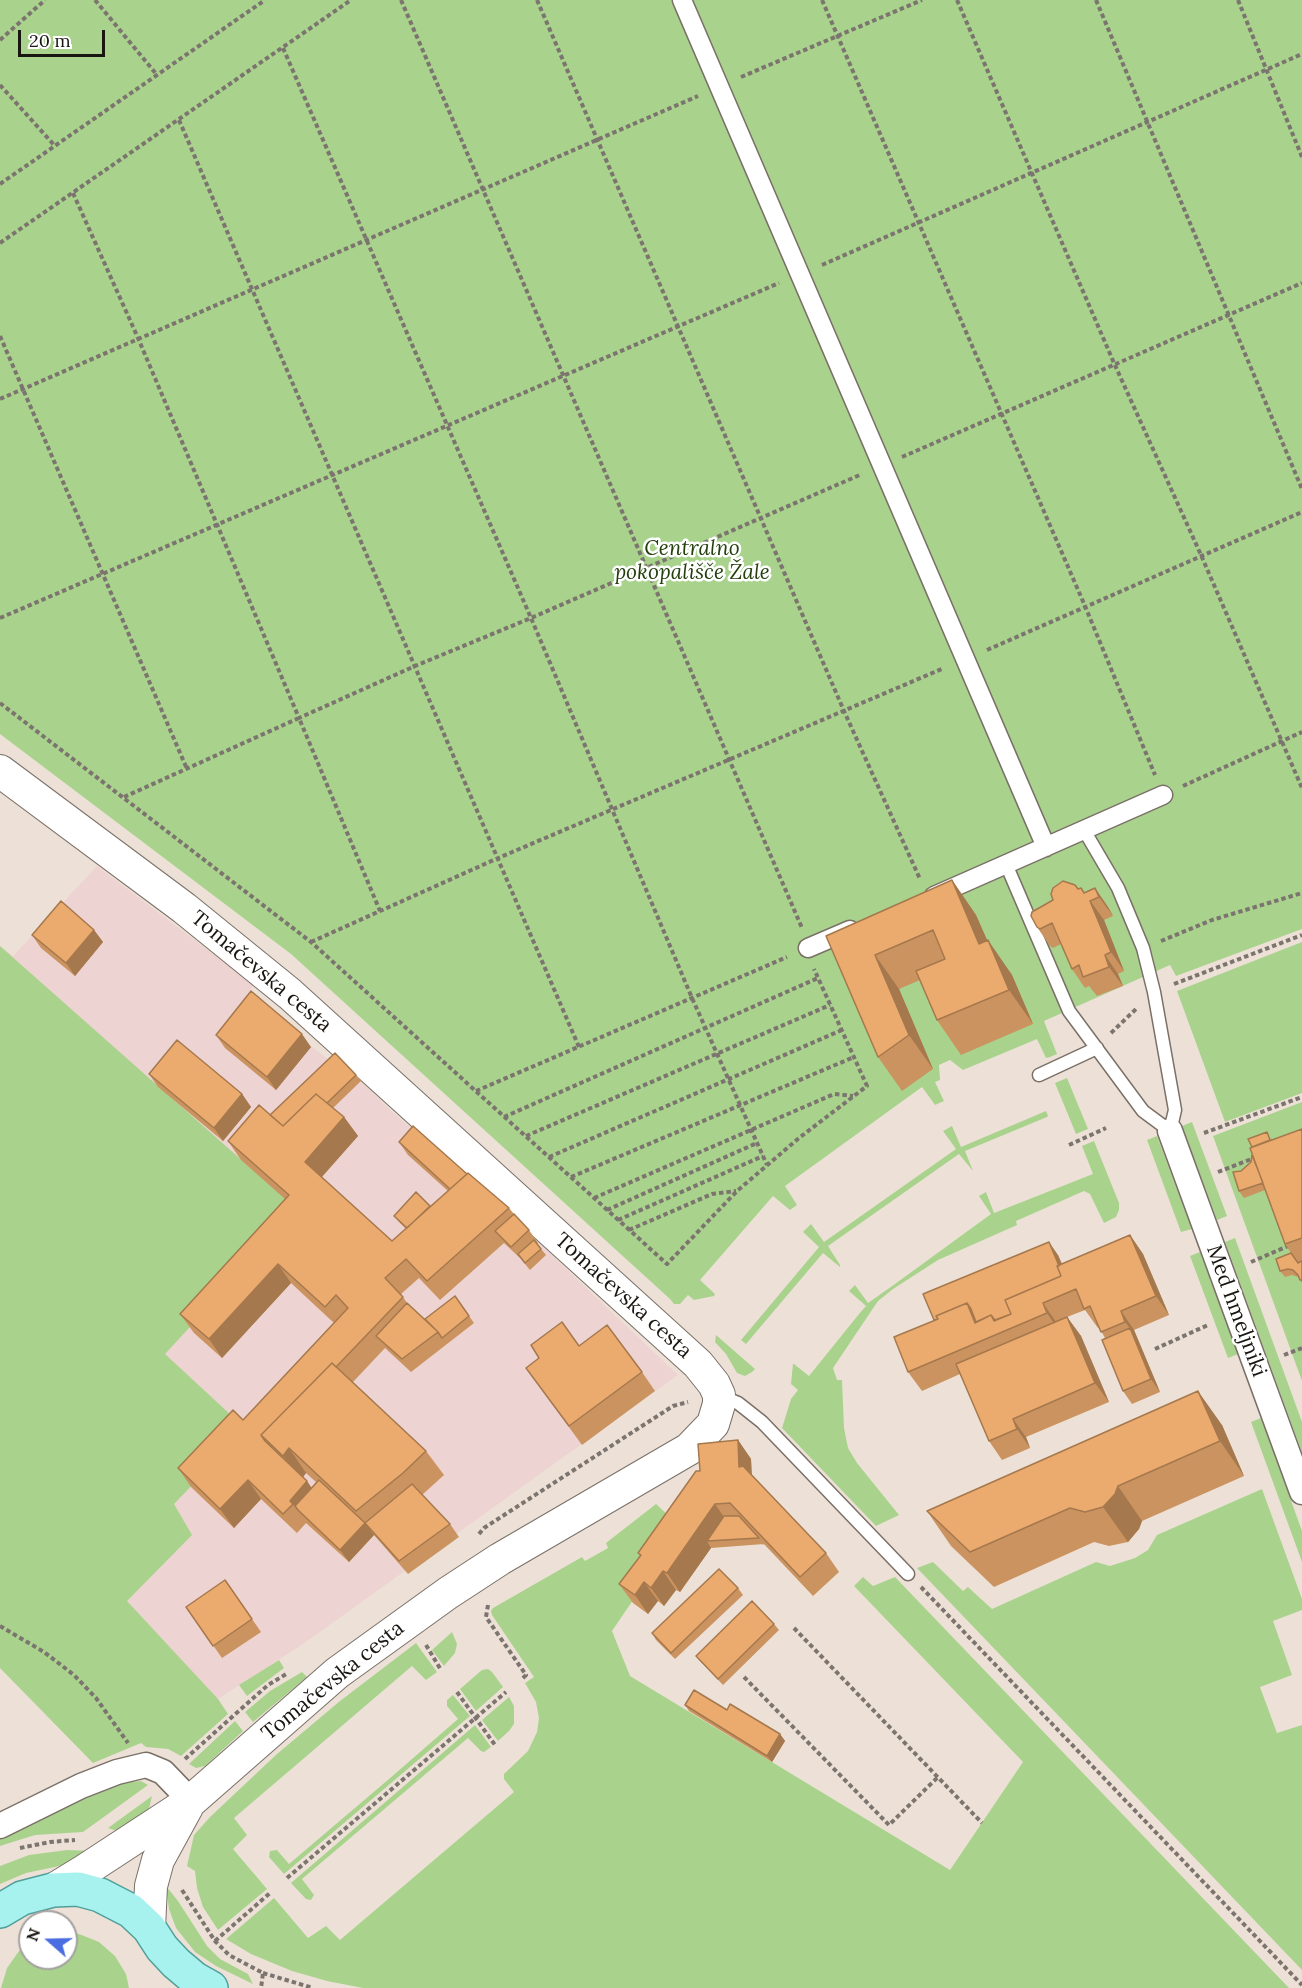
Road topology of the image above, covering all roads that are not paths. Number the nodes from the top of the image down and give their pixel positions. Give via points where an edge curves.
1 (682, 0) edge
2 (0, 771) edge
3 (1163, 795) road end
4 (1084, 830) junction
5 (1046, 847) junction
6 (1006, 864) junction
7 (924, 901) edge
8 (863, 925) edge
9 (808, 948) road end
10 (1097, 1048) junction
11 (1039, 1075) dead end
12 (1170, 1131) junction
13 (719, 1395) junction
14 (1302, 1492) edge
15 (908, 1574) road end
16 (191, 1801) junction
17 (0, 1826) edge
18 (52, 1890) junction
19 (0, 1911) edge
20 (155, 1938) junction
21 (174, 1988) edge
22 (211, 1988) edge

1 - 5 street
2 - 13 street, Tomačevska cesta via 184,908 290,994 691,1357 709,1376
3 - 4 street
4 - 5 street
4 - 12 lane, Med hmeljniki via 1118,888 1143,948 1175,1110
5 - 6 street
6 - 7 street
6 - 10 lane via 1069,1011
8 - 9 street
10 - 11 lane
10 - 12 lane via 1143,1111
12 - 14 street, Med hmeljniki
13 - 15 lane via 738,1403 762,1422
13 - 16 street, Tomačevska cesta via 713,1424 689,1449 440,1598 337,1673
16 - 17 street via 158,1768 146,1765 81,1786
16 - 18 street, Tomačevska cesta
16 - 20 street, Tomačevska cesta via 158,1860 151,1886
18 - 19 main road via 22,1898
18 - 20 main road via 89,1891 111,1899 131,1911
20 - 21 main road via 169,1964
20 - 22 main road via 184,1971

